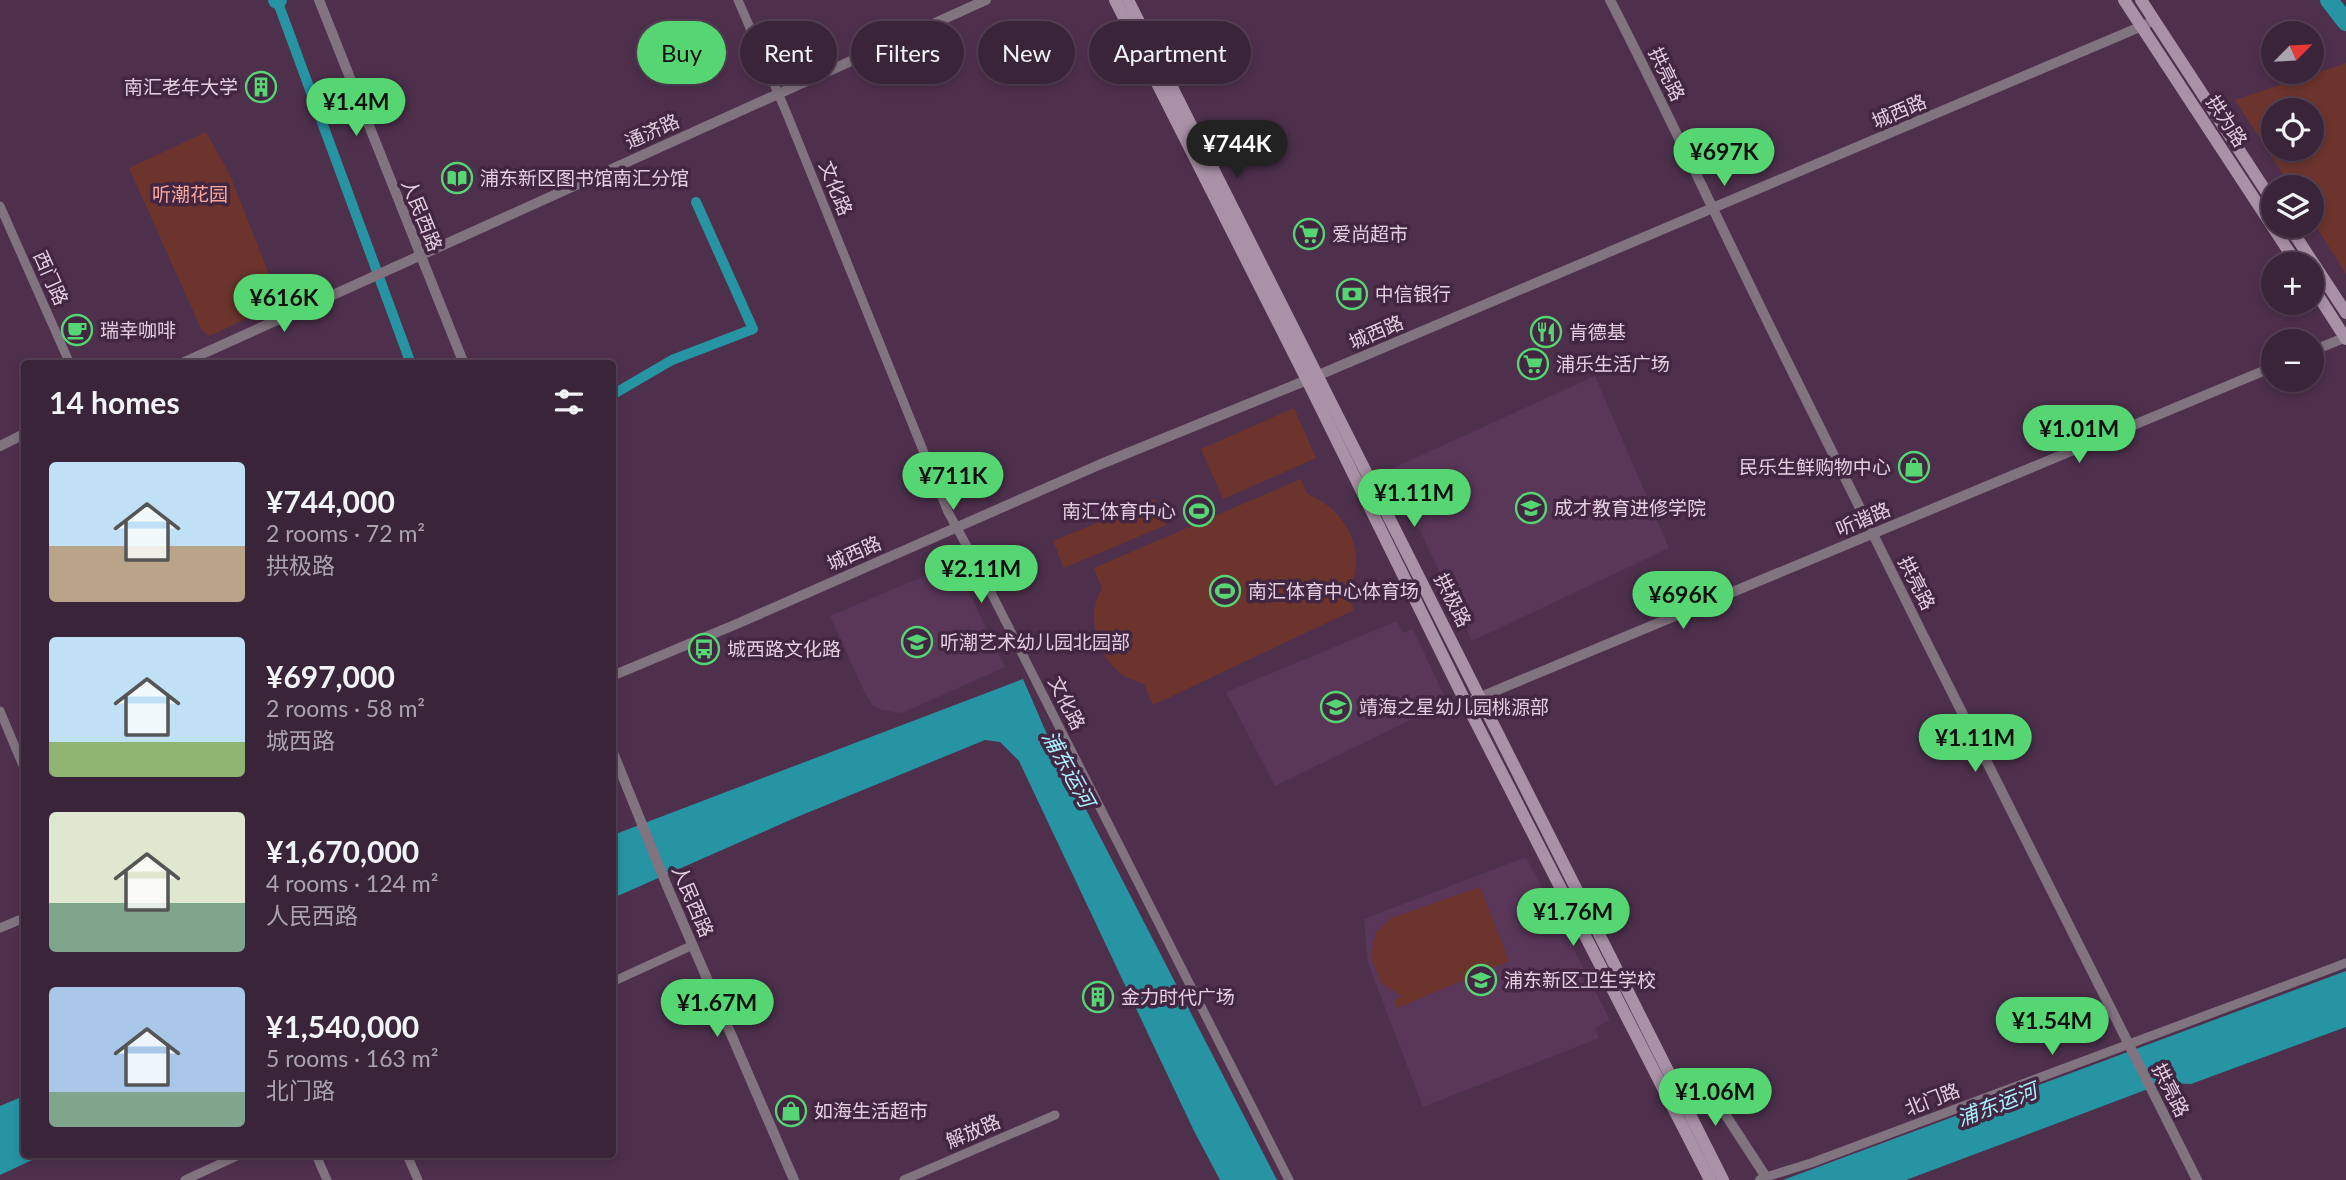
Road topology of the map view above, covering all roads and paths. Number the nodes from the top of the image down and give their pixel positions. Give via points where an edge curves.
1 (738, 0) edge
2 (986, 0) edge
3 (1115, 0) edge
4 (1128, 0) edge
5 (1611, 0) edge
6 (2124, 0) edge
7 (2141, 0) edge
8 (321, 5) edge
9 (2154, 21) junction
10 (2141, 27) junction
11 (778, 93) junction
12 (2261, 184) edge
13 (0, 206) edge
14 (1712, 210) junction
15 (2297, 238) edge
16 (2289, 252) edge
17 (419, 255) junction
18 (2324, 304) edge
19 (2346, 313) edge
20 (2346, 338) edge
21 (2324, 346) edge
22 (68, 360) edge
23 (189, 360) edge
24 (462, 360) edge
25 (2261, 372) edge
26 (1312, 378) junction
27 (21, 436) edge
28 (0, 446) edge
29 (956, 528) junction
30 (1873, 534) junction
31 (616, 674) edge
32 (1480, 698) junction
33 (1466, 704) junction
34 (0, 711) edge
35 (616, 760) edge
36 (21, 761) edge
37 (21, 919) edge
38 (0, 928) edge
39 (693, 944) junction
40 (2346, 963) edge
41 (616, 980) edge
42 (1673, 1082) junction
43 (1055, 1115) dead end
44 (233, 1158) edge
45 (317, 1158) edge
46 (408, 1158) edge
47 (1715, 1178) edge
48 (1763, 1179) edge
49 (185, 1180) edge
50 (327, 1180) edge
51 (418, 1180) edge
52 (794, 1180) edge
53 (904, 1180) edge
54 (1289, 1180) edge
55 (2197, 1180) edge

1 - 11 street, 文化路
2 - 11 street, 通济路
3 - 26 main road, 拱极路
4 - 26 main road, 拱极路
5 - 14 street, 拱亮路
6 - 10 main road, 拱为路
7 - 9 main road, 拱为路
8 - 17 street, 人民西路
9 - 10 street, 城西路
9 - 12 main road, 拱为路
10 - 14 street, 城西路
10 - 16 main road, 拱为路
11 - 17 street, 通济路
11 - 29 street, 文化路
13 - 22 street, 西门路
14 - 26 street, 城西路
14 - 30 street, 拱亮路
15 - 19 main road
17 - 23 street, 通济路
17 - 24 street, 人民西路
18 - 20 main road
20 - 21 street
25 - 30 street, 听谐路
26 - 29 street, 城西路
26 - 32 main road, 拱极路
26 - 33 main road, 拱极路
27 - 28 street
29 - 31 street, 城西路
29 - 54 street, 文化路
30 - 32 street, 听谐路
30 - 55 street, 拱亮路
32 - 33 street, 听谐路
32 - 42 main road, 拱极路
33 - 47 main road, 拱极路
34 - 36 street
35 - 39 street, 人民西路
37 - 38 street
39 - 41 street
39 - 52 street, 人民西路
40 - 48 street, 北门路
42 - 47 main road, 拱极路
42 - 48 street, 北门路 via 1689,1077 1705,1086
43 - 53 street, 解放路
44 - 49 street
45 - 50 street
46 - 51 street

